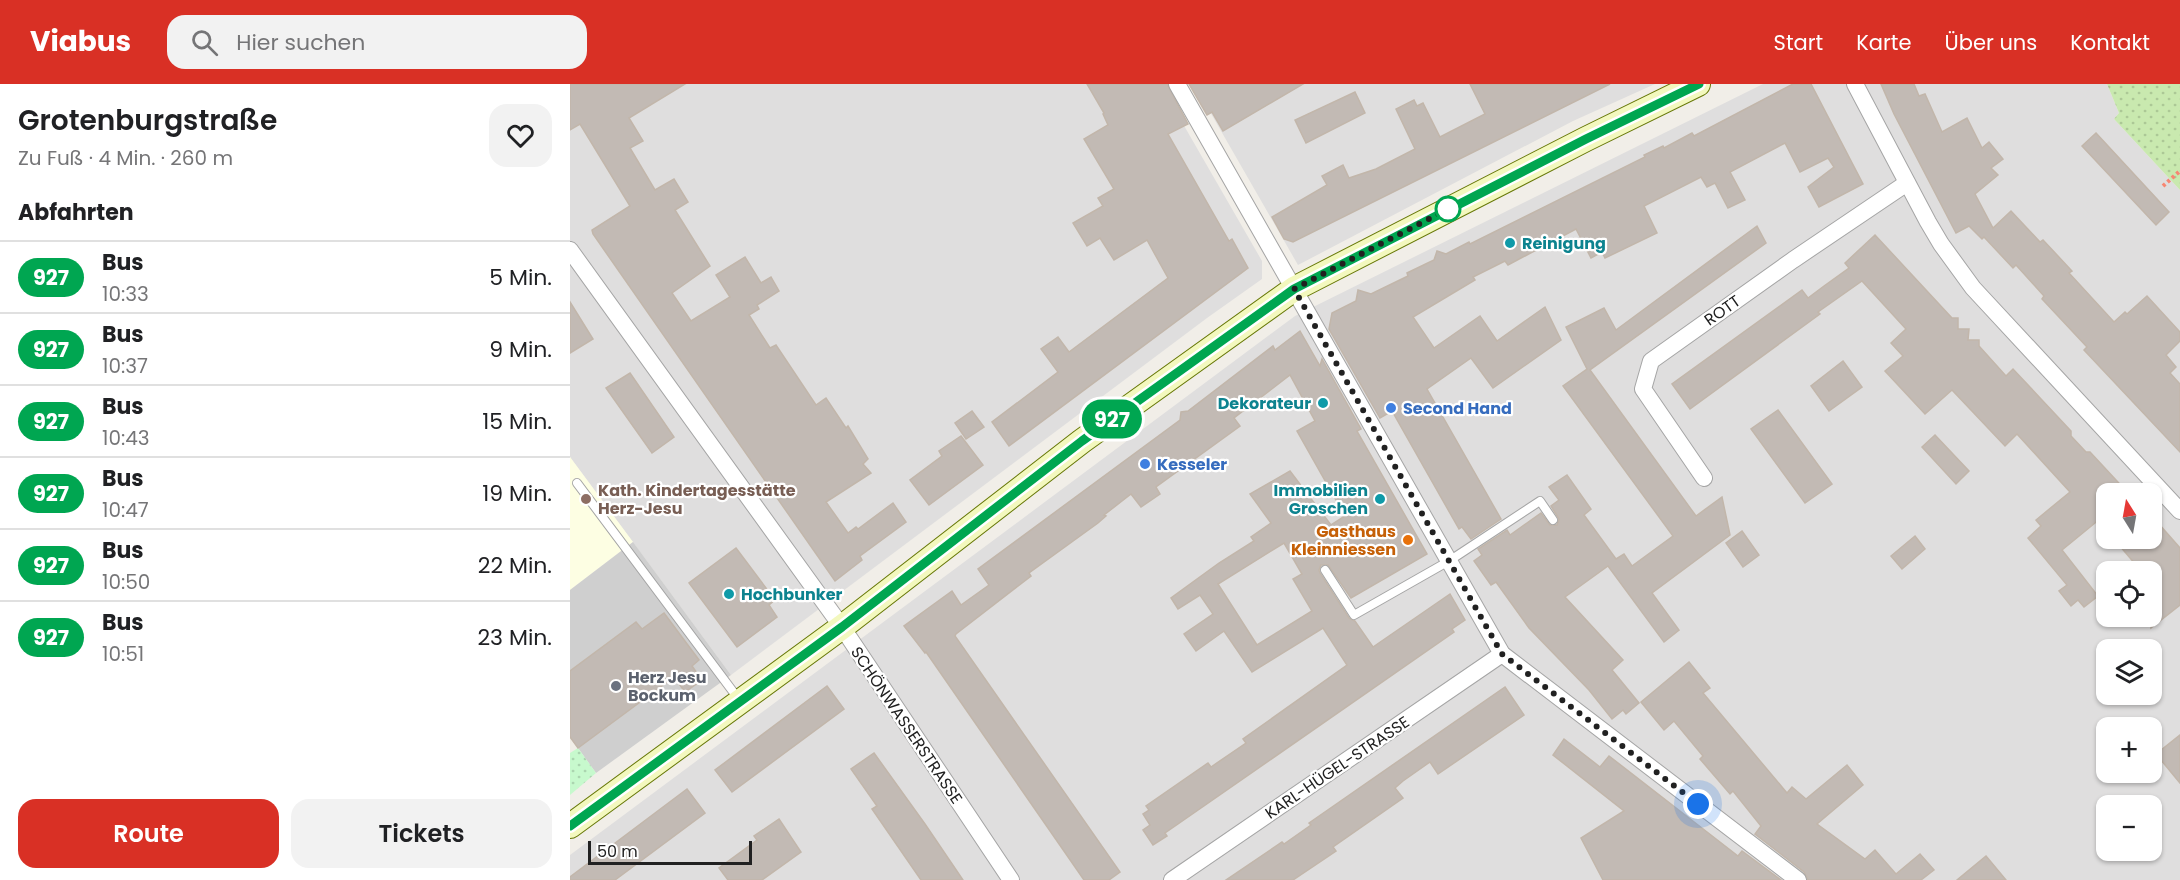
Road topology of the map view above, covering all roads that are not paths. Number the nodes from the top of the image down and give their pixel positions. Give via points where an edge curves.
1 (1177, 84) edge
2 (1698, 84) edge
3 (1855, 84) edge
4 (1907, 183) junction
5 (570, 250) edge
6 (1294, 289) junction
7 (1704, 478) dead end
8 (577, 483) dead end
9 (2180, 511) edge
10 (1553, 520) dead end
11 (1449, 561) junction
12 (1325, 570) dead end
13 (842, 627) junction
14 (1502, 654) junction
15 (740, 702) junction
16 (570, 826) edge
17 (1011, 880) edge
18 (1172, 880) edge
19 (1798, 880) edge

1 - 6 street
2 - 6 street
3 - 4 street
4 - 7 street, ROTT via 1651,361 1642,389
4 - 9 street via 1941,244 1973,288
5 - 13 street, SCHÖNWASSERSTRASSE
6 - 11 street
6 - 13 street via 1082,441
8 - 15 lane
10 - 11 lane via 1540,501
11 - 12 lane via 1354,615
11 - 14 street
13 - 15 street
13 - 17 street, SCHÖNWASSERSTRASSE
14 - 18 street, KARL-HÜGEL-STRASSE
14 - 19 street
15 - 16 street

